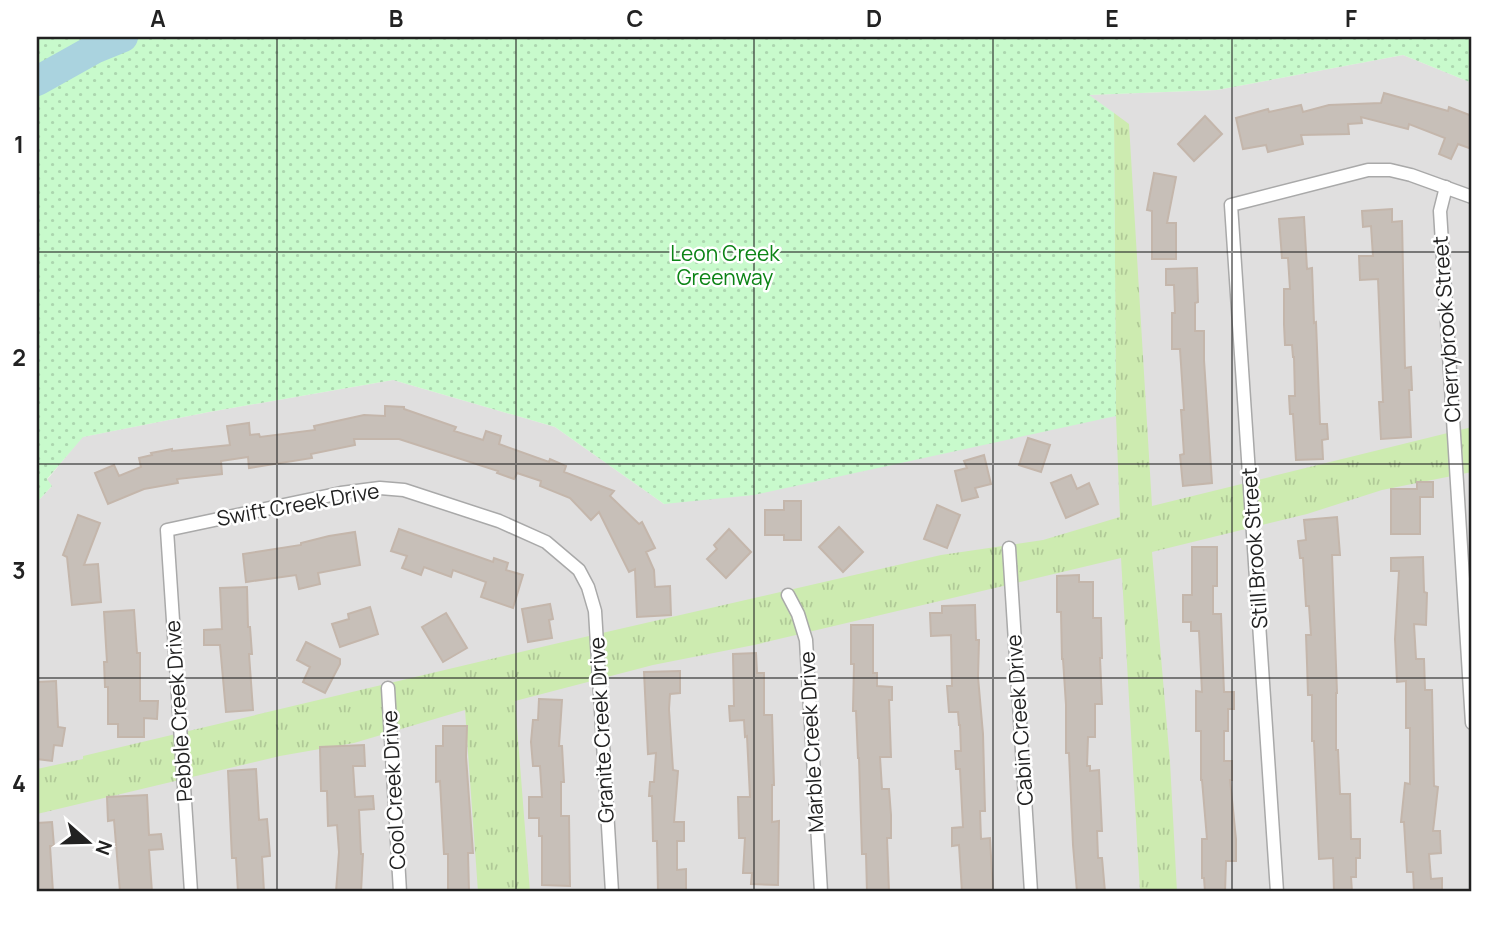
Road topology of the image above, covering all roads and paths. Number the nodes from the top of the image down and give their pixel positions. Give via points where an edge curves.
1 (1446, 187) junction
2 (1472, 197) edge
3 (167, 530) joint
4 (1009, 548) dead end
5 (579, 570) joint
6 (788, 595) dead end
7 (388, 688) dead end
8 (1472, 723) edge
9 (191, 892) edge
10 (400, 892) edge
11 (612, 892) edge
12 (821, 892) edge
13 (1031, 892) edge
14 (1277, 892) edge

1 - 2 street
1 - 8 street, Cherrybrook Street via 1440,211
1 - 14 street, Still Brook Street via 1390,170 1368,170 1231,205
3 - 5 street, Swift Creek Drive via 341,493 404,490 499,521 546,542
3 - 9 street, Pebble Creek Drive
4 - 13 street, Cabin Creek Drive
5 - 11 street, Granite Creek Drive via 595,611
6 - 12 street, Marble Creek Drive via 806,640
7 - 10 street, Cool Creek Drive

